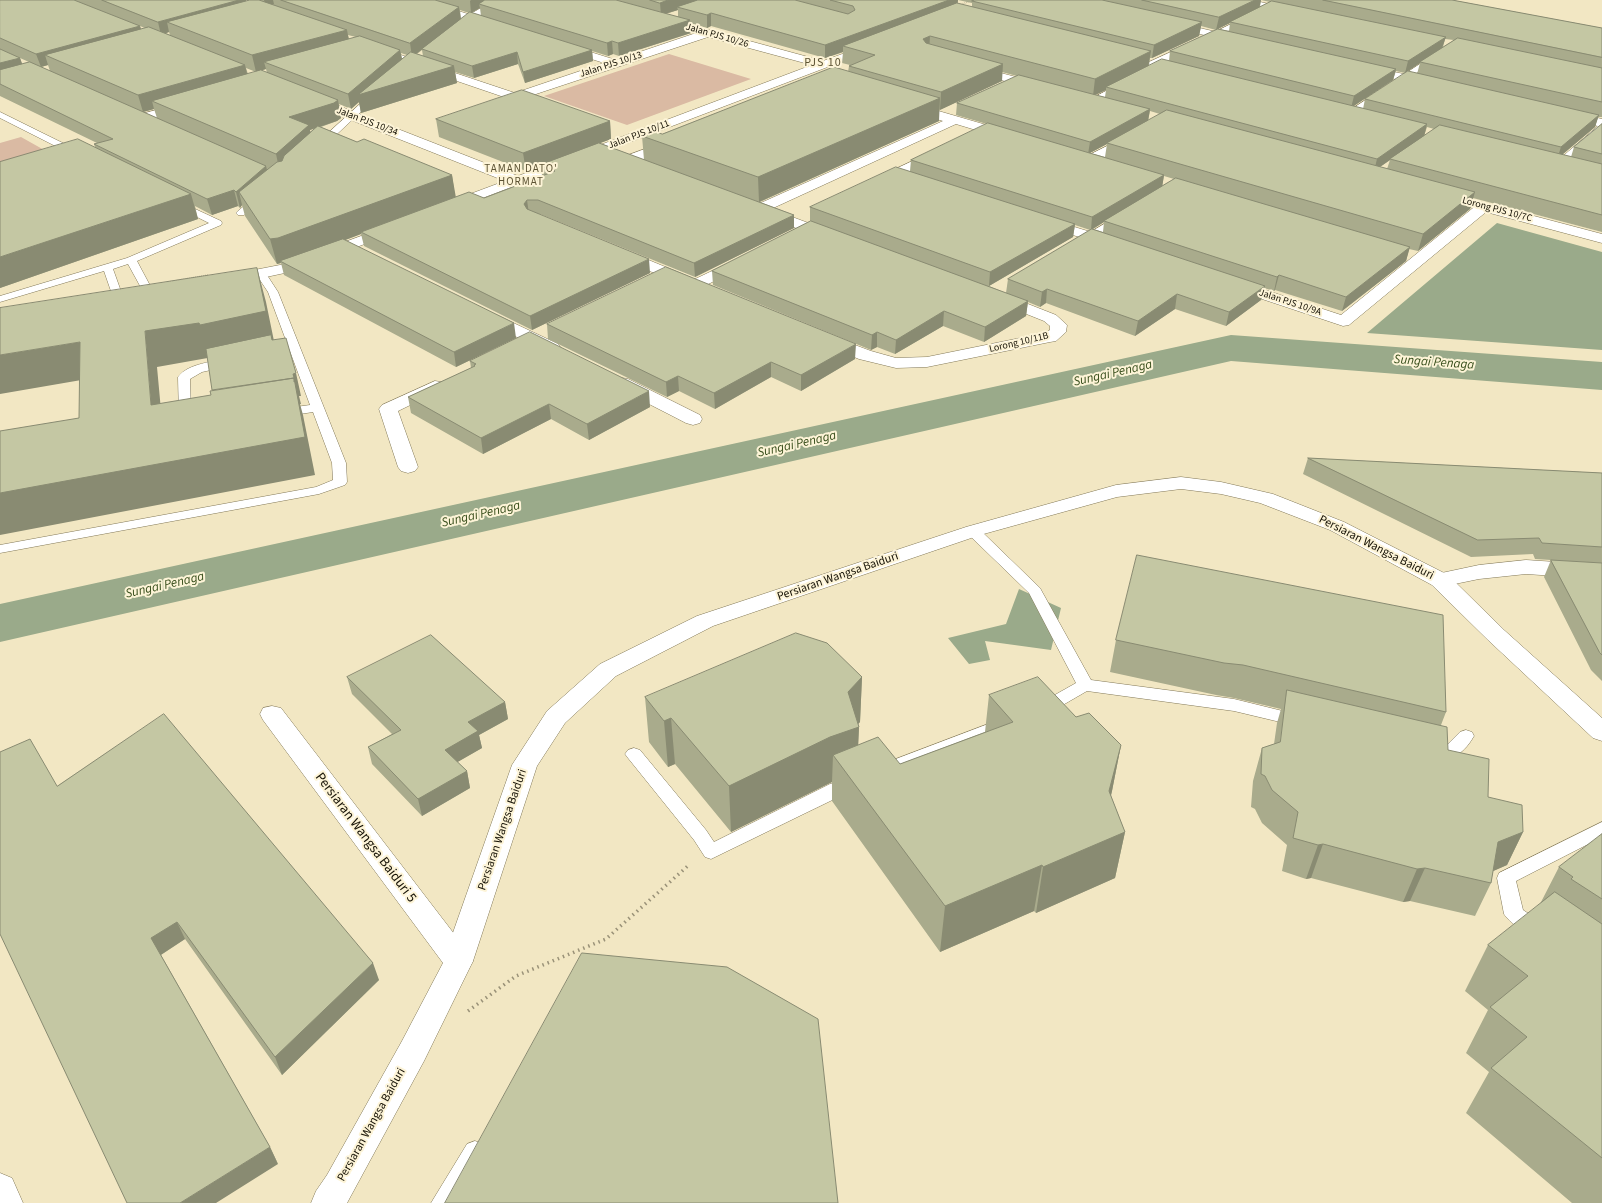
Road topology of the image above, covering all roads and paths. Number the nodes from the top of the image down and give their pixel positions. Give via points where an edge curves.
1 (412, 0) edge
2 (500, 0) edge
3 (1237, 0) edge
4 (1287, 0) edge
5 (1272, 7) junction
6 (1302, 14) edge
7 (677, 15) edge
8 (648, 16) edge
9 (470, 18) junction
10 (662, 20) junction
11 (1162, 23) edge
12 (501, 28) edge
13 (452, 33) edge
14 (708, 33) junction
15 (1215, 34) junction
16 (882, 43) edge
17 (1253, 43) edge
18 (554, 44) edge
19 (364, 46) edge
20 (424, 54) edge
21 (1442, 54) edge
22 (1138, 60) edge
23 (615, 63) junction
24 (410, 65) junction
25 (823, 65) junction
26 (1351, 66) edge
27 (965, 67) edge
28 (799, 74) junction
29 (1405, 78) junction
30 (819, 80) edge
31 (1134, 80) edge
32 (1016, 81) junction
33 (1443, 86) edge
34 (1003, 87) edge
35 (380, 91) edge
36 (1054, 91) edge
37 (301, 96) edge
38 (514, 97) junction
39 (1076, 97) edge
40 (1091, 101) junction
41 (200, 102) edge
42 (900, 104) edge
43 (1112, 107) edge
44 (550, 109) edge
45 (128, 112) edge
46 (1346, 112) joint
47 (1556, 112) edge
48 (0, 115) edge
49 (351, 115) junction
50 (955, 115) junction
51 (1364, 116) edge
52 (142, 118) junction
53 (1602, 123) edge
54 (156, 124) edge
55 (1602, 127) edge
56 (987, 130) junction
57 (1143, 131) edge
58 (614, 132) dead end
59 (687, 137) edge
60 (631, 138) junction
61 (966, 140) edge
62 (1024, 140) edge
63 (952, 146) edge
64 (600, 150) junction
65 (313, 151) edge
66 (1075, 156) edge
67 (84, 157) edge
68 (628, 160) junction
69 (1090, 160) junction
70 (1554, 164) joint
71 (1111, 166) edge
72 (650, 168) edge
73 (1572, 168) edge
74 (896, 174) junction
75 (518, 181) junction
76 (918, 181) edge
77 (868, 187) edge
78 (1432, 193) edge
79 (264, 194) edge
80 (168, 198) edge
81 (744, 203) edge
82 (1483, 207) junction
83 (442, 209) edge
84 (759, 209) junction
85 (1129, 212) edge
86 (241, 213) dead end
87 (1031, 217) edge
88 (406, 223) edge
89 (1089, 236) junction
90 (840, 239) edge
91 (1602, 239) edge
92 (347, 246) junction
93 (1069, 247) edge
94 (607, 248) edge
95 (1126, 248) edge
96 (1405, 253) edge
97 (368, 256) edge
98 (753, 257) edge
99 (1420, 258) junction
100 (131, 260) junction
101 (107, 268) junction
102 (666, 273) junction
103 (261, 274) junction
104 (1224, 281) edge
105 (216, 282) edge
106 (645, 283) edge
107 (696, 285) junction
108 (997, 290) edge
109 (711, 291) edge
110 (156, 292) joint
111 (273, 292) junction
112 (258, 294) edge
113 (0, 299) edge
114 (110, 299) joint
115 (475, 310) edge
116 (554, 328) edge
117 (813, 334) edge
118 (532, 338) junction
119 (295, 347) junction
120 (512, 348) edge
121 (280, 350) edge
122 (567, 356) edge
123 (243, 359) edge
124 (609, 377) edge
125 (450, 379) edge
126 (318, 407) junction
127 (272, 414) edge
128 (693, 419) dead end
129 (197, 422) edge
130 (408, 467) dead end
131 (973, 531) junction
132 (0, 550) edge
133 (1602, 572) edge
134 (1440, 580) junction
135 (1084, 685) junction
136 (272, 714) dead end
137 (1311, 723) edge
138 (1602, 732) edge
139 (1466, 736) dead end
140 (1419, 748) edge
141 (634, 754) dead end
142 (1602, 829) edge
143 (711, 852) junction
144 (1552, 940) edge
145 (458, 961) junction
146 (464, 1014) dead end
147 (484, 1135) edge
148 (0, 1189) edge
149 (6, 1203) edge
150 (328, 1203) edge
151 (443, 1203) edge

1 - 9 street
2 - 9 lane
3 - 5 street
4 - 5 street
5 - 6 street
5 - 15 lane
7 - 10 street
8 - 10 street, Jalan PJS 10/26
9 - 12 street
9 - 13 lane
10 - 14 street, Jalan PJS 10/26
11 - 15 street
14 - 23 street, Jalan PJS 10/13
14 - 25 street, Jalan PJS 10/26
15 - 17 street
15 - 22 street via 1158,68
16 - 25 street, Jalan PJS 10/11
18 - 23 street
19 - 24 street
20 - 24 lane
21 - 29 lane
23 - 38 street, Jalan PJS 10/13
24 - 38 street
25 - 28 street, Jalan PJS 10/11
26 - 29 street
27 - 32 street
28 - 30 street
28 - 60 street, Jalan PJS 10/11
29 - 33 street
29 - 46 lane
31 - 40 lane
32 - 34 street
32 - 36 street
35 - 49 lane
37 - 49 street, Jalan PJS 10/34
38 - 44 street
39 - 40 street
40 - 43 street
41 - 52 street
42 - 50 street via 941,116
45 - 52 street
46 - 51 street
47 - 53 street
48 - 67 lane
49 - 65 lane
49 - 75 street, Jalan PJS 10/34
50 - 56 street
50 - 84 street
52 - 54 street
55 - 70 lane
56 - 61 street
56 - 62 street
57 - 69 street
58 - 60 street
59 - 68 street
60 - 64 street, Jalan PJS 10/11
63 - 74 street
64 - 68 street
64 - 75 street, Jalan PJS 10/11
66 - 69 street
68 - 72 street
69 - 71 street
70 - 73 street
74 - 76 street
74 - 77 street
75 - 83 street, Jalan PJS 10/11
78 - 82 street, Lorong PJS 10/7C
79 - 86 lane
80 - 100 lane via 217,223
81 - 84 street
82 - 91 street, Lorong PJS 10/7C
82 - 99 street
84 - 90 street
85 - 89 lane
87 - 89 street
88 - 92 street
89 - 93 street
89 - 95 street
92 - 97 street
92 - 103 street via 289,268
94 - 102 street
96 - 99 street
98 - 107 street
99 - 104 street, Jalan PJS 10/9A via 1343,321
100 - 101 lane
100 - 110 lane
101 - 113 lane
101 - 114 lane via 111,275
102 - 106 street
102 - 107 street
103 - 105 street
103 - 111 lane
107 - 109 street
108 - 117 street, Lorong 10/11B via 1050,318 1059,325 1058,332 1050,337 927,362 896,363 865,355
110 - 114 street
111 - 112 lane
111 - 119 lane
115 - 118 street
116 - 118 street
118 - 120 street
118 - 122 street
119 - 121 lane
119 - 126 lane
123 - 129 lane via 198,369 184,377 185,417
124 - 128 street
125 - 130 street via 388,409
126 - 127 lane
126 - 132 lane via 339,463 340,482 319,490
131 - 134 street, Persiaran Wangsa Baiduri via 1116,490 1181,483 1221,488 1266,498 1337,526
131 - 135 lane via 1035,591
131 - 145 street, Persiaran Wangsa Baiduri via 705,621 603,675 556,717 525,765
133 - 134 street via 1526,567 1479,572
134 - 138 street, Persiaran Wangsa Baiduri
135 - 137 lane via 1234,705
135 - 143 lane via 1048,708 836,789
136 - 145 street, Persiaran Wangsa Baiduri 5
139 - 140 lane via 1456,749 1442,754
141 - 143 lane
142 - 144 lane via 1506,878 1514,914
143 - 146 path via 697,859 606,940 516,976
145 - 150 street, Persiaran Wangsa Baiduri via 413,1051
147 - 151 lane
148 - 149 street

